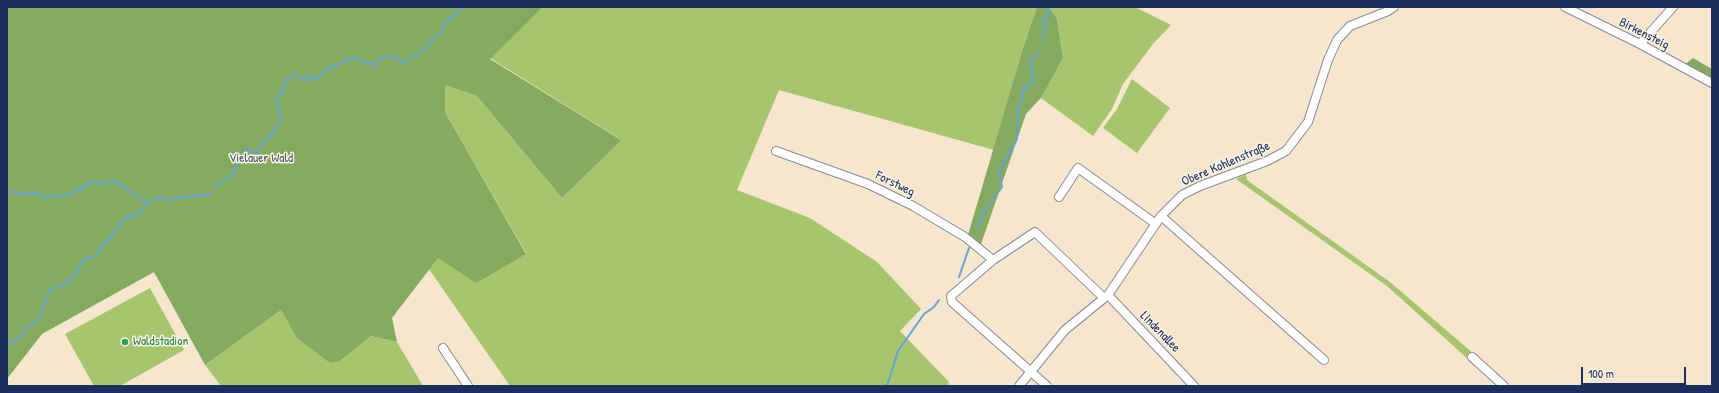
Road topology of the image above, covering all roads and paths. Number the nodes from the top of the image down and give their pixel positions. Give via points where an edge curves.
1 (1394, 7) edge
2 (1565, 7) edge
3 (1673, 7) edge
4 (1640, 44) junction
5 (1712, 83) edge
6 (776, 151) dead end
7 (1059, 197) dead end
8 (1161, 216) junction
9 (1156, 224) junction
10 (993, 260) junction
11 (1106, 296) junction
12 (443, 348) dead end
13 (1472, 357) dead end
14 (1324, 360) dead end
15 (1031, 372) junction
16 (468, 386) edge
17 (1019, 386) edge
18 (1047, 386) edge
19 (1194, 386) edge
20 (1504, 386) edge

1 - 8 street, Obere Kohlenstraße via 1350,26 1337,40 1308,122 1286,151 1182,195
2 - 4 street, Birkensteig
3 - 4 street
4 - 5 street, Birkensteig
6 - 10 street, Forstweg via 868,184 913,206 965,237
7 - 9 street via 1078,168
8 - 9 street, Obere Kohlenstraße
8 - 14 street
9 - 11 street, Obere Kohlenstraße
10 - 11 street via 1035,232
10 - 15 street via 951,296 952,302
11 - 15 street, Obere Kohlenstraße via 1065,330
11 - 19 street, Lindenallee
12 - 16 street
13 - 20 street
15 - 17 street, Obere Kohlenstraße
15 - 18 street

